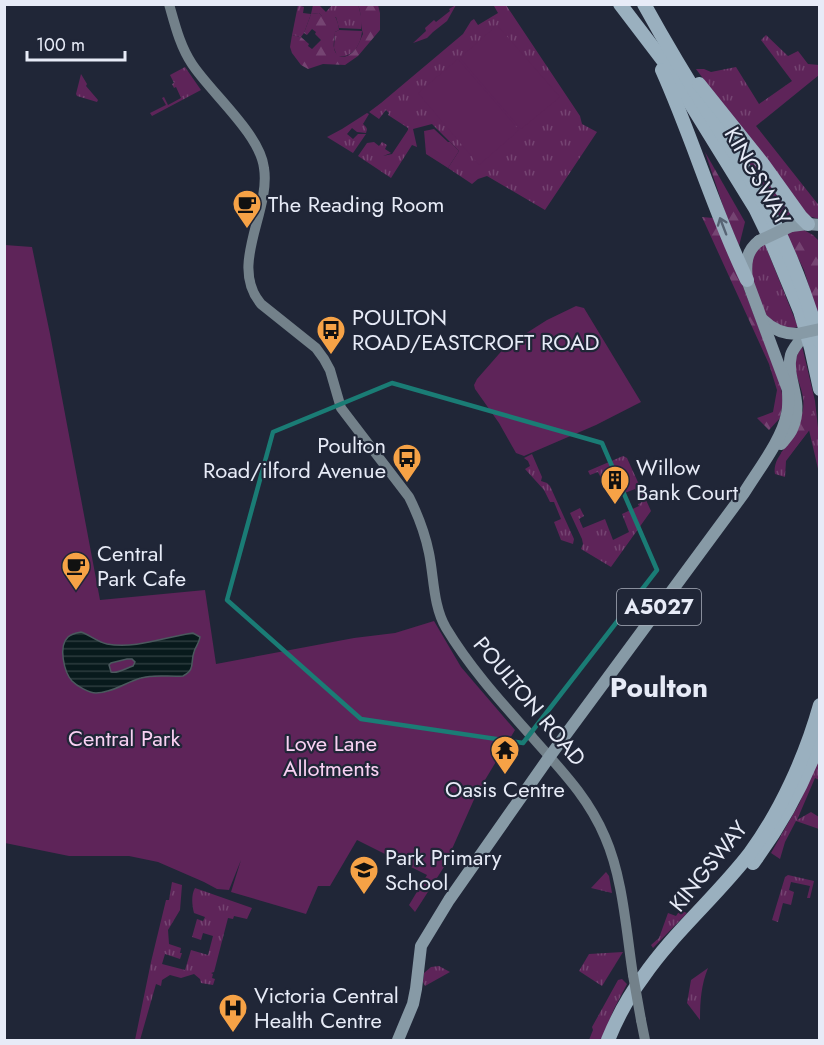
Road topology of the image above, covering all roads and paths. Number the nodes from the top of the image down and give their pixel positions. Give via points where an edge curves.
1 (170, 4) edge
2 (620, 4) edge
3 (644, 4) edge
4 (661, 35) junction
5 (649, 43) junction
6 (814, 225) edge
7 (747, 280) junction
8 (761, 319) junction
9 (817, 334) edge
10 (797, 338) junction
11 (819, 388) edge
12 (767, 457) junction
13 (819, 705) edge
14 (819, 739) edge
15 (550, 756) junction
16 (398, 1041) edge
17 (608, 1041) edge
18 (618, 1041) edge
19 (645, 1041) edge

1 - 15 main road, POULTON ROAD via 176,30 192,64 256,145 264,167 262,206 248,259 255,297 324,359 341,408 416,511 446,628 488,687
2 - 5 highway, KINGSWAY
3 - 4 highway, KINGSWAY
4 - 6 highway via 801,217
4 - 9 highway, KINGSWAY via 775,222
7 -> 5 highway
5 - 11 highway, KINGSWAY via 692,105 763,224 800,311
6 - 7 main road, bridge via 791,226 759,241 749,252
7 - 8 main road
8 - 10 main road via 777,331
8 - 12 main road, A5027 via 786,383 788,399 784,425
9 - 10 main road
10 - 12 main road, A5027 via 790,361 797,399 792,429
12 - 15 main road, A5027
13 - 17 highway, KINGSWAY via 787,792 752,851 644,975
14 - 18 highway, KINGSWAY via 793,801 766,846 647,984 627,1016
15 - 16 main road, A5027 via 449,900 422,946 414,996
15 - 19 main road, POULTON ROAD, bridge via 580,793 614,860

